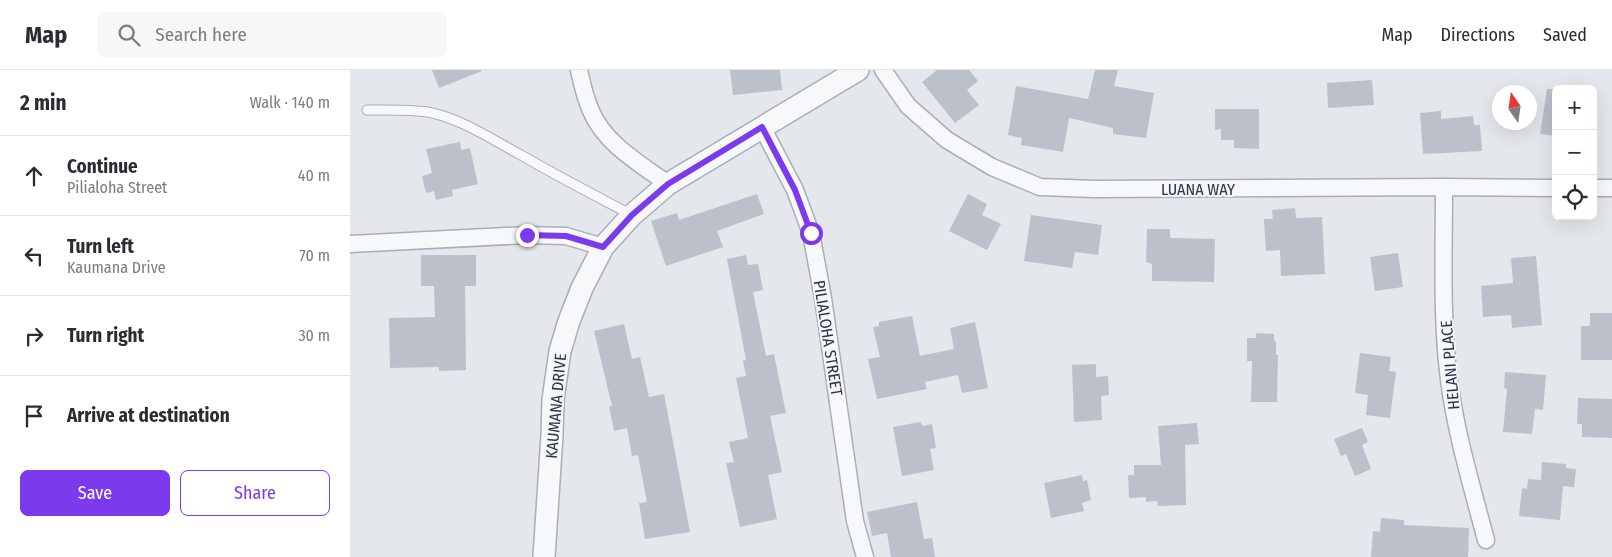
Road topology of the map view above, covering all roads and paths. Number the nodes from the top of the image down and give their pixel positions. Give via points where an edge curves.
1 (579, 70) edge
2 (858, 70) edge
3 (883, 70) edge
4 (367, 110) dead end
5 (762, 127) junction
6 (668, 184) junction
7 (1444, 187) junction
8 (1552, 188) edge
9 (1597, 188) edge
10 (1612, 188) edge
11 (632, 215) junction
12 (350, 244) edge
13 (603, 247) junction
14 (1486, 540) dead end
15 (544, 557) edge
16 (865, 557) edge

1 - 6 street via 591,111 601,129 614,144
2 - 5 street, KAUMANA DRIVE
3 - 7 street, LUANA WAY via 908,106 947,140 992,167 1040,187
4 - 11 lane via 428,112 453,120
5 - 6 street, KAUMANA DRIVE
5 - 16 street, PILIALOHA STREET via 795,190 811,233 855,521
6 - 11 street, KAUMANA DRIVE
7 - 8 street, LUANA WAY
7 - 14 street, HELANI PLACE via 1449,379 1456,421
9 - 10 street
11 - 13 street, KAUMANA DRIVE
12 - 13 street via 527,235 566,236
13 - 15 street, KAUMANA DRIVE via 568,321 558,359

